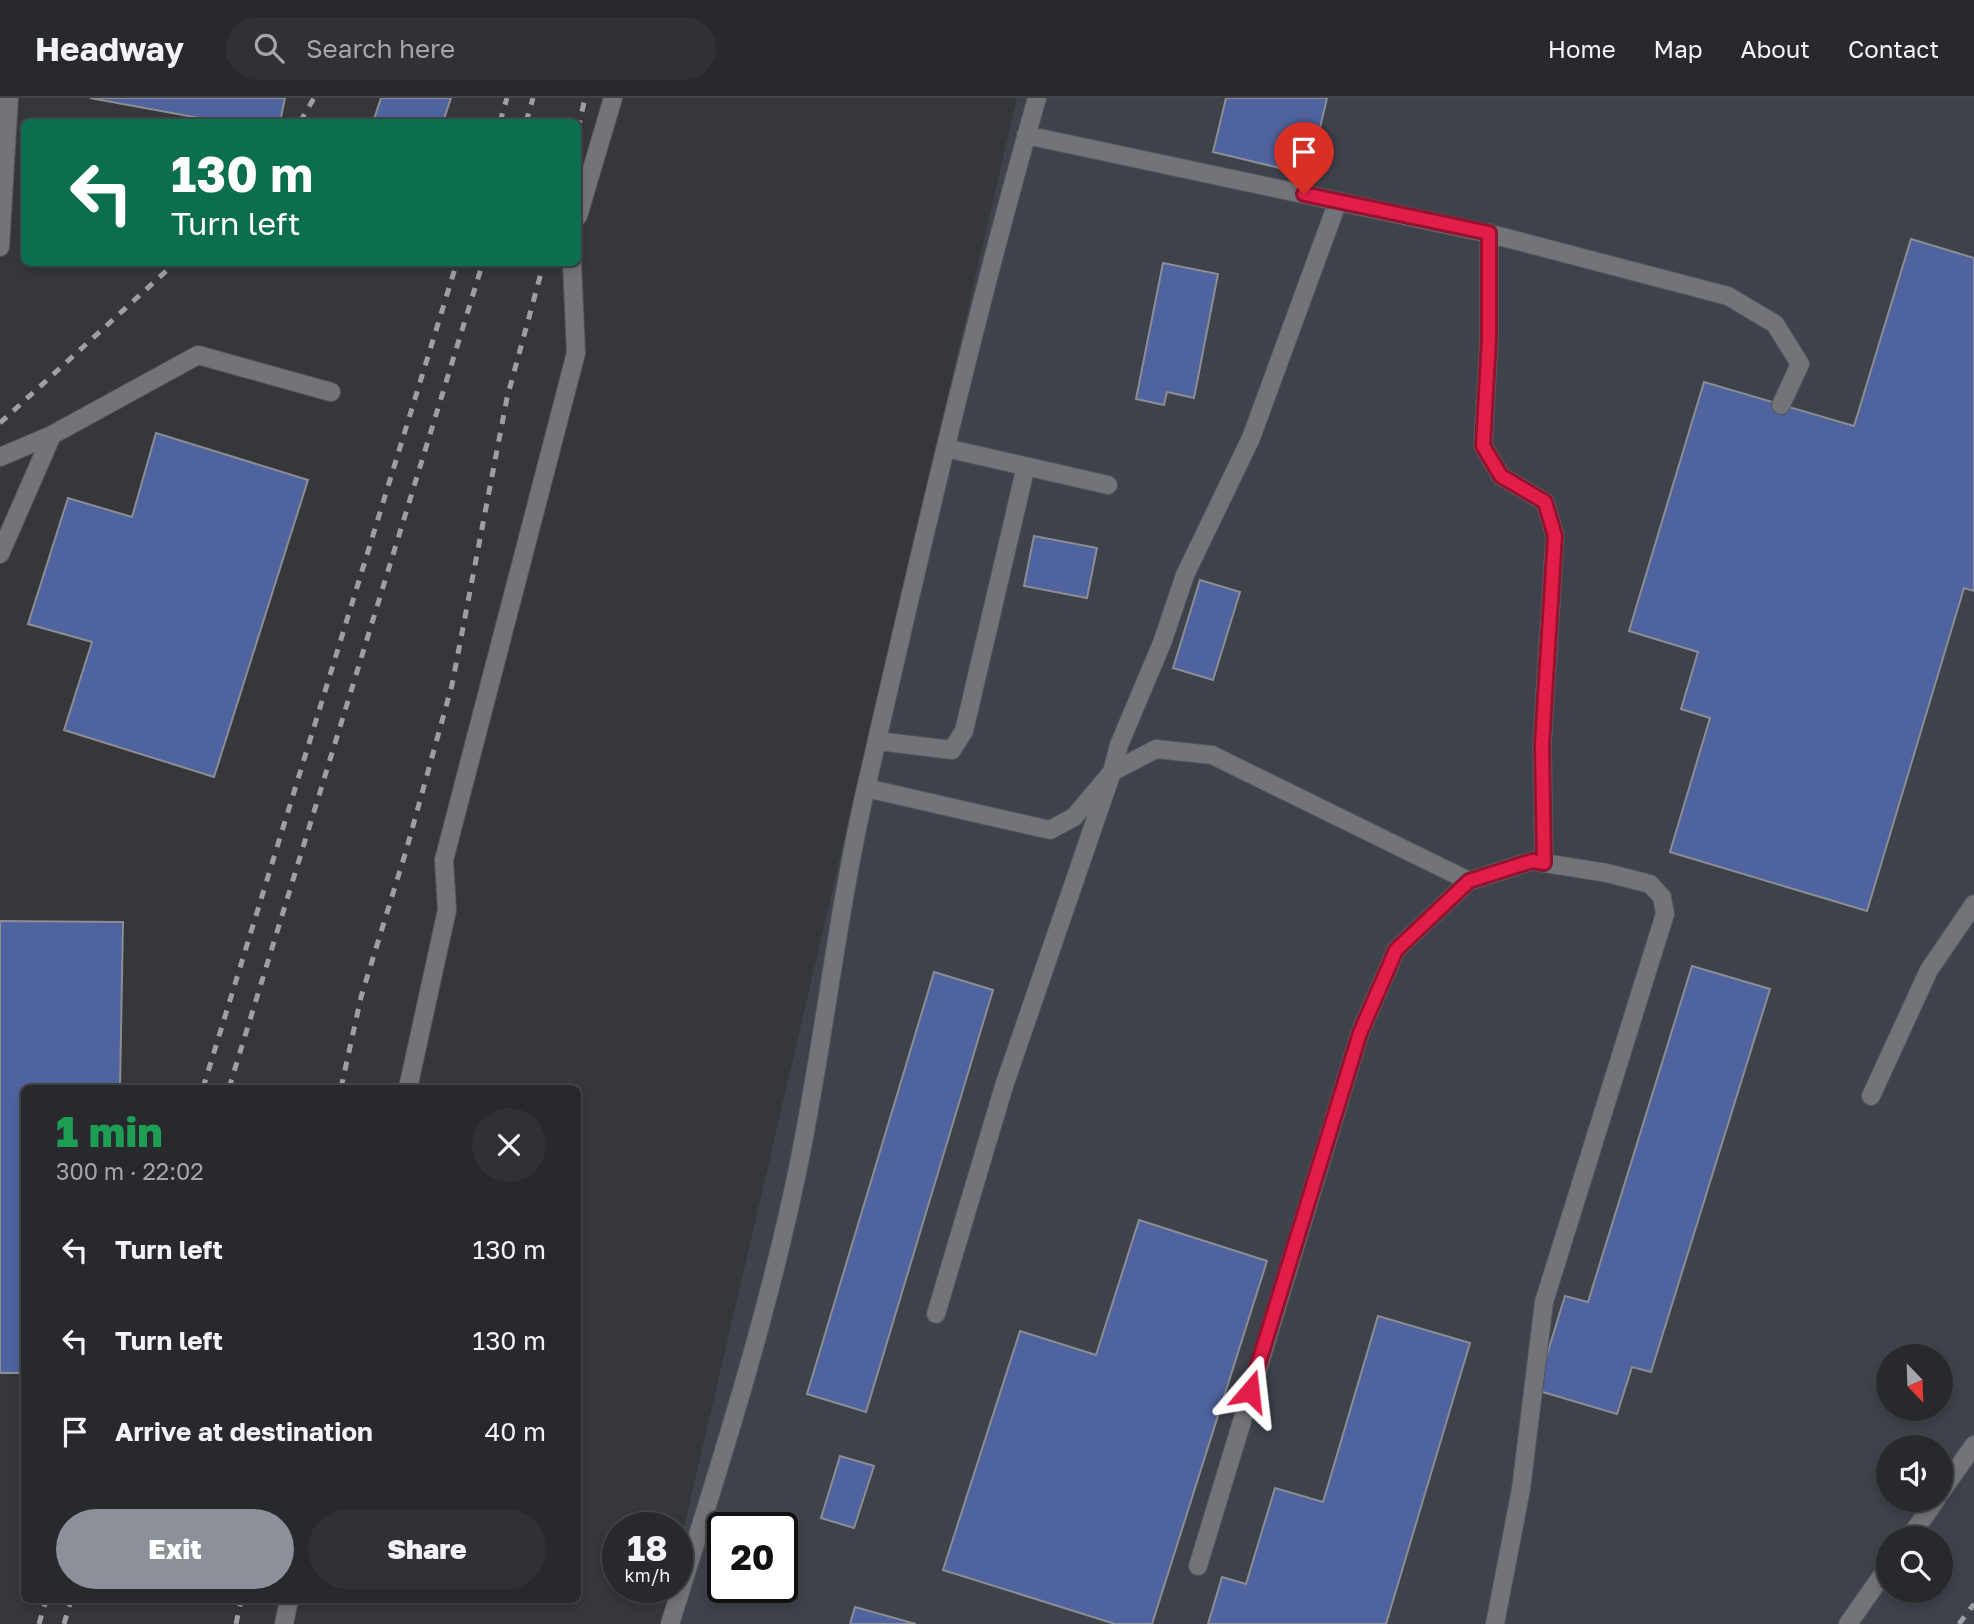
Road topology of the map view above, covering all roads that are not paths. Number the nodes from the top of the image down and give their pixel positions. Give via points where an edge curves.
1 (9, 98) edge
2 (613, 98) edge
3 (1037, 98) edge
4 (1026, 135) junction
5 (1338, 201) junction
6 (581, 206) edge
7 (1489, 233) junction
8 (0, 247) edge
9 (572, 266) edge
10 (331, 392) dead end
11 (1781, 405) dead end
12 (52, 435) junction
13 (946, 448) junction
14 (0, 457) edge
15 (1026, 466) junction
16 (1108, 485) dead end
17 (0, 554) edge
18 (878, 741) junction
19 (1112, 772) junction
20 (866, 788) junction
21 (1544, 863) junction
22 (1469, 881) junction
23 (1974, 904) edge
24 (409, 1085) edge
25 (1871, 1096) dead end
26 (936, 1314) dead end
27 (1974, 1445) edge
28 (1953, 1475) edge
29 (1198, 1566) dead end
30 (1876, 1584) edge
31 (288, 1603) edge
32 (284, 1624) edge
33 (670, 1624) edge
34 (1495, 1624) edge
35 (1848, 1624) edge

1 - 8 lane
2 - 6 lane
3 - 4 lane
4 - 5 lane
4 - 13 lane
5 - 7 lane
5 - 19 lane via 1251,438 1185,575
7 - 11 lane via 1728,296 1752,310 1775,324 1800,364
7 - 21 lane via 1483,446 1501,476 1545,502 1555,536 1542,744
9 - 24 lane via 576,353 444,860 447,910
10 - 12 lane via 198,355
12 - 14 lane
12 - 17 lane
13 - 15 lane
13 - 18 lane
15 - 16 lane
15 - 18 lane via 964,731 952,750
18 - 20 lane
19 - 20 lane via 1074,817 1050,830
19 - 22 lane via 1157,749 1212,755
19 - 26 lane via 1004,1086
20 - 33 lane via 798,1168 723,1455
21 - 22 lane via 1532,861
21 - 34 lane via 1650,884 1662,897 1665,914 1544,1302 1521,1489
22 - 29 lane via 1396,950 1360,1033
23 - 25 lane via 1928,970
27 - 28 lane
30 - 35 lane
31 - 32 lane

